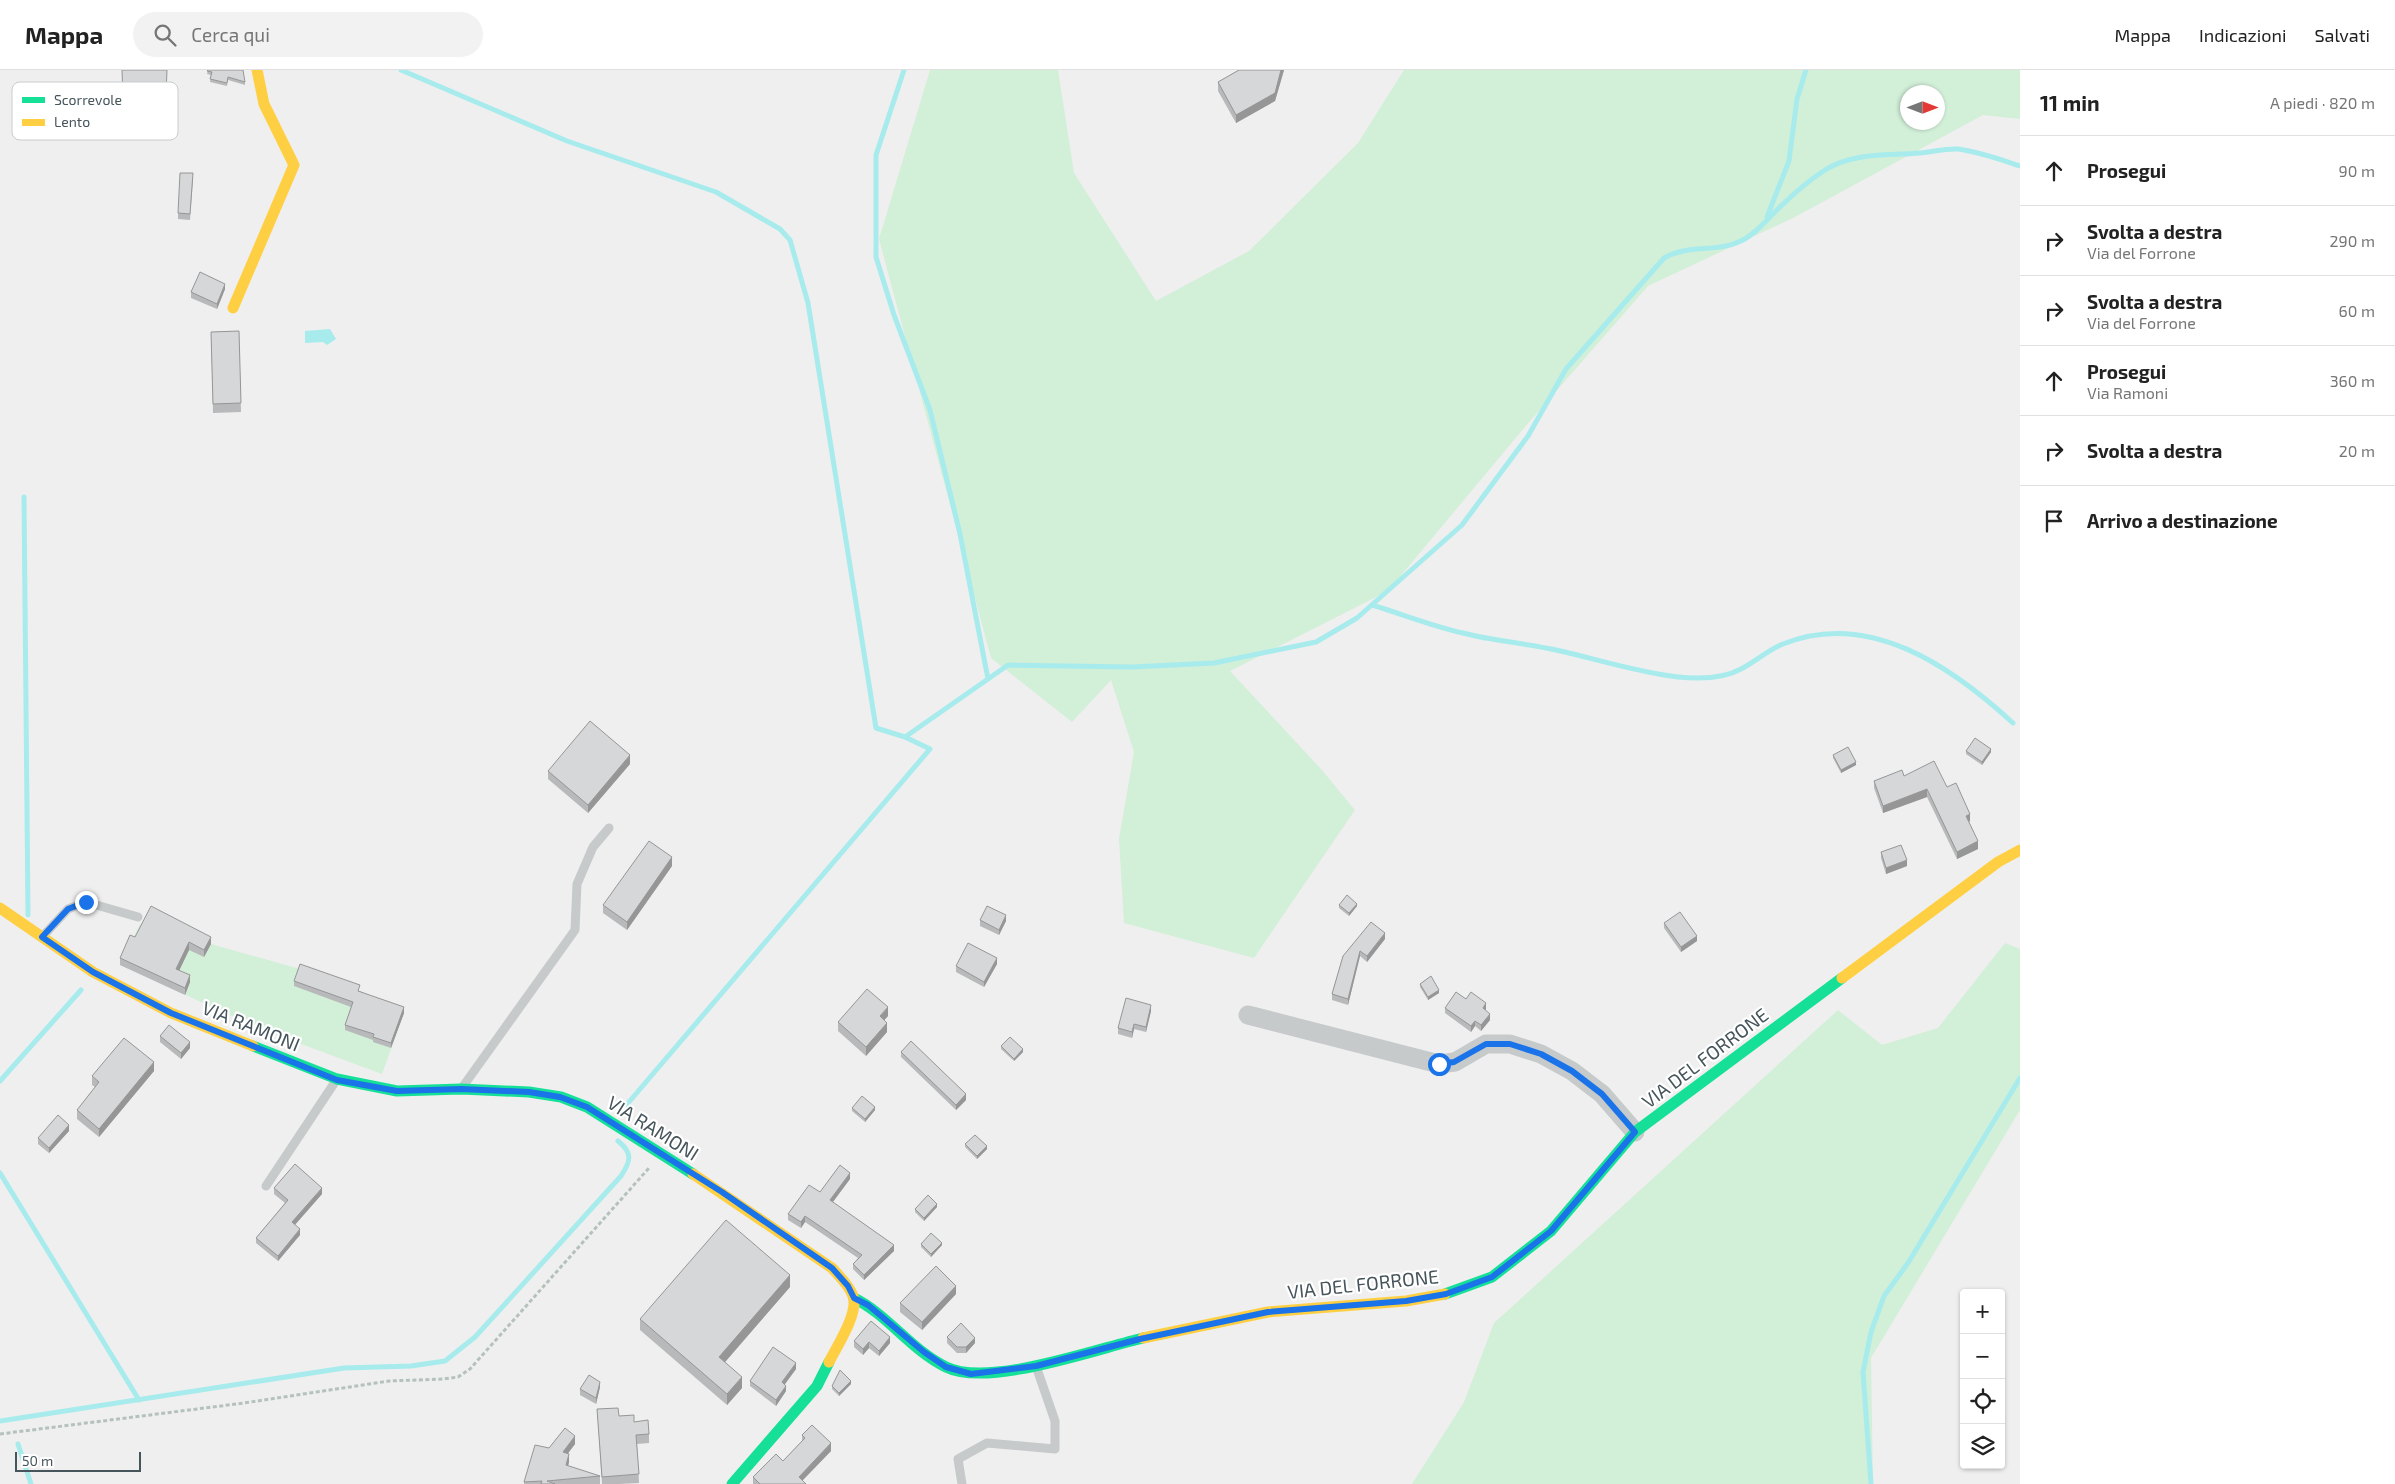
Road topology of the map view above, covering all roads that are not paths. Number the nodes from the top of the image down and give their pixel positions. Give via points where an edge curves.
1 (257, 70) edge
2 (233, 308) dead end
3 (609, 828) dead end
4 (2020, 850) edge
5 (0, 908) edge
6 (138, 917) dead end
7 (42, 937) junction
8 (1248, 1015) dead end
9 (337, 1080) junction
10 (461, 1089) junction
11 (1635, 1132) junction
12 (266, 1186) dead end
13 (854, 1298) junction
14 (1036, 1366) junction
15 (732, 1484) edge
16 (962, 1484) edge

1 - 2 street via 264,104 294,164
3 - 10 lane via 593,847 577,884 574,930
4 - 11 street, VIA DEL FORRONE via 1998,862
5 - 7 street, VIA RAMONI
6 - 7 lane via 86,902 68,909
7 - 9 street, VIA RAMONI via 93,972 171,1013
8 - 11 street via 1439,1064 1454,1062 1486,1044 1510,1044 1541,1054 1572,1071 1602,1094
9 - 10 street, VIA RAMONI via 397,1091
9 - 12 lane
10 - 13 street, VIA RAMONI via 529,1092 560,1097 587,1107 722,1192 832,1268
11 - 14 street, VIA DEL FORRONE via 1551,1231 1492,1277 1446,1294 1406,1301 1268,1312 1140,1339
13 - 14 street, VIA DEL FORRONE via 868,1305 946,1367 971,1374
13 - 15 street via 854,1312 817,1386
14 - 16 lane via 1055,1421 1055,1449 987,1443 958,1459

